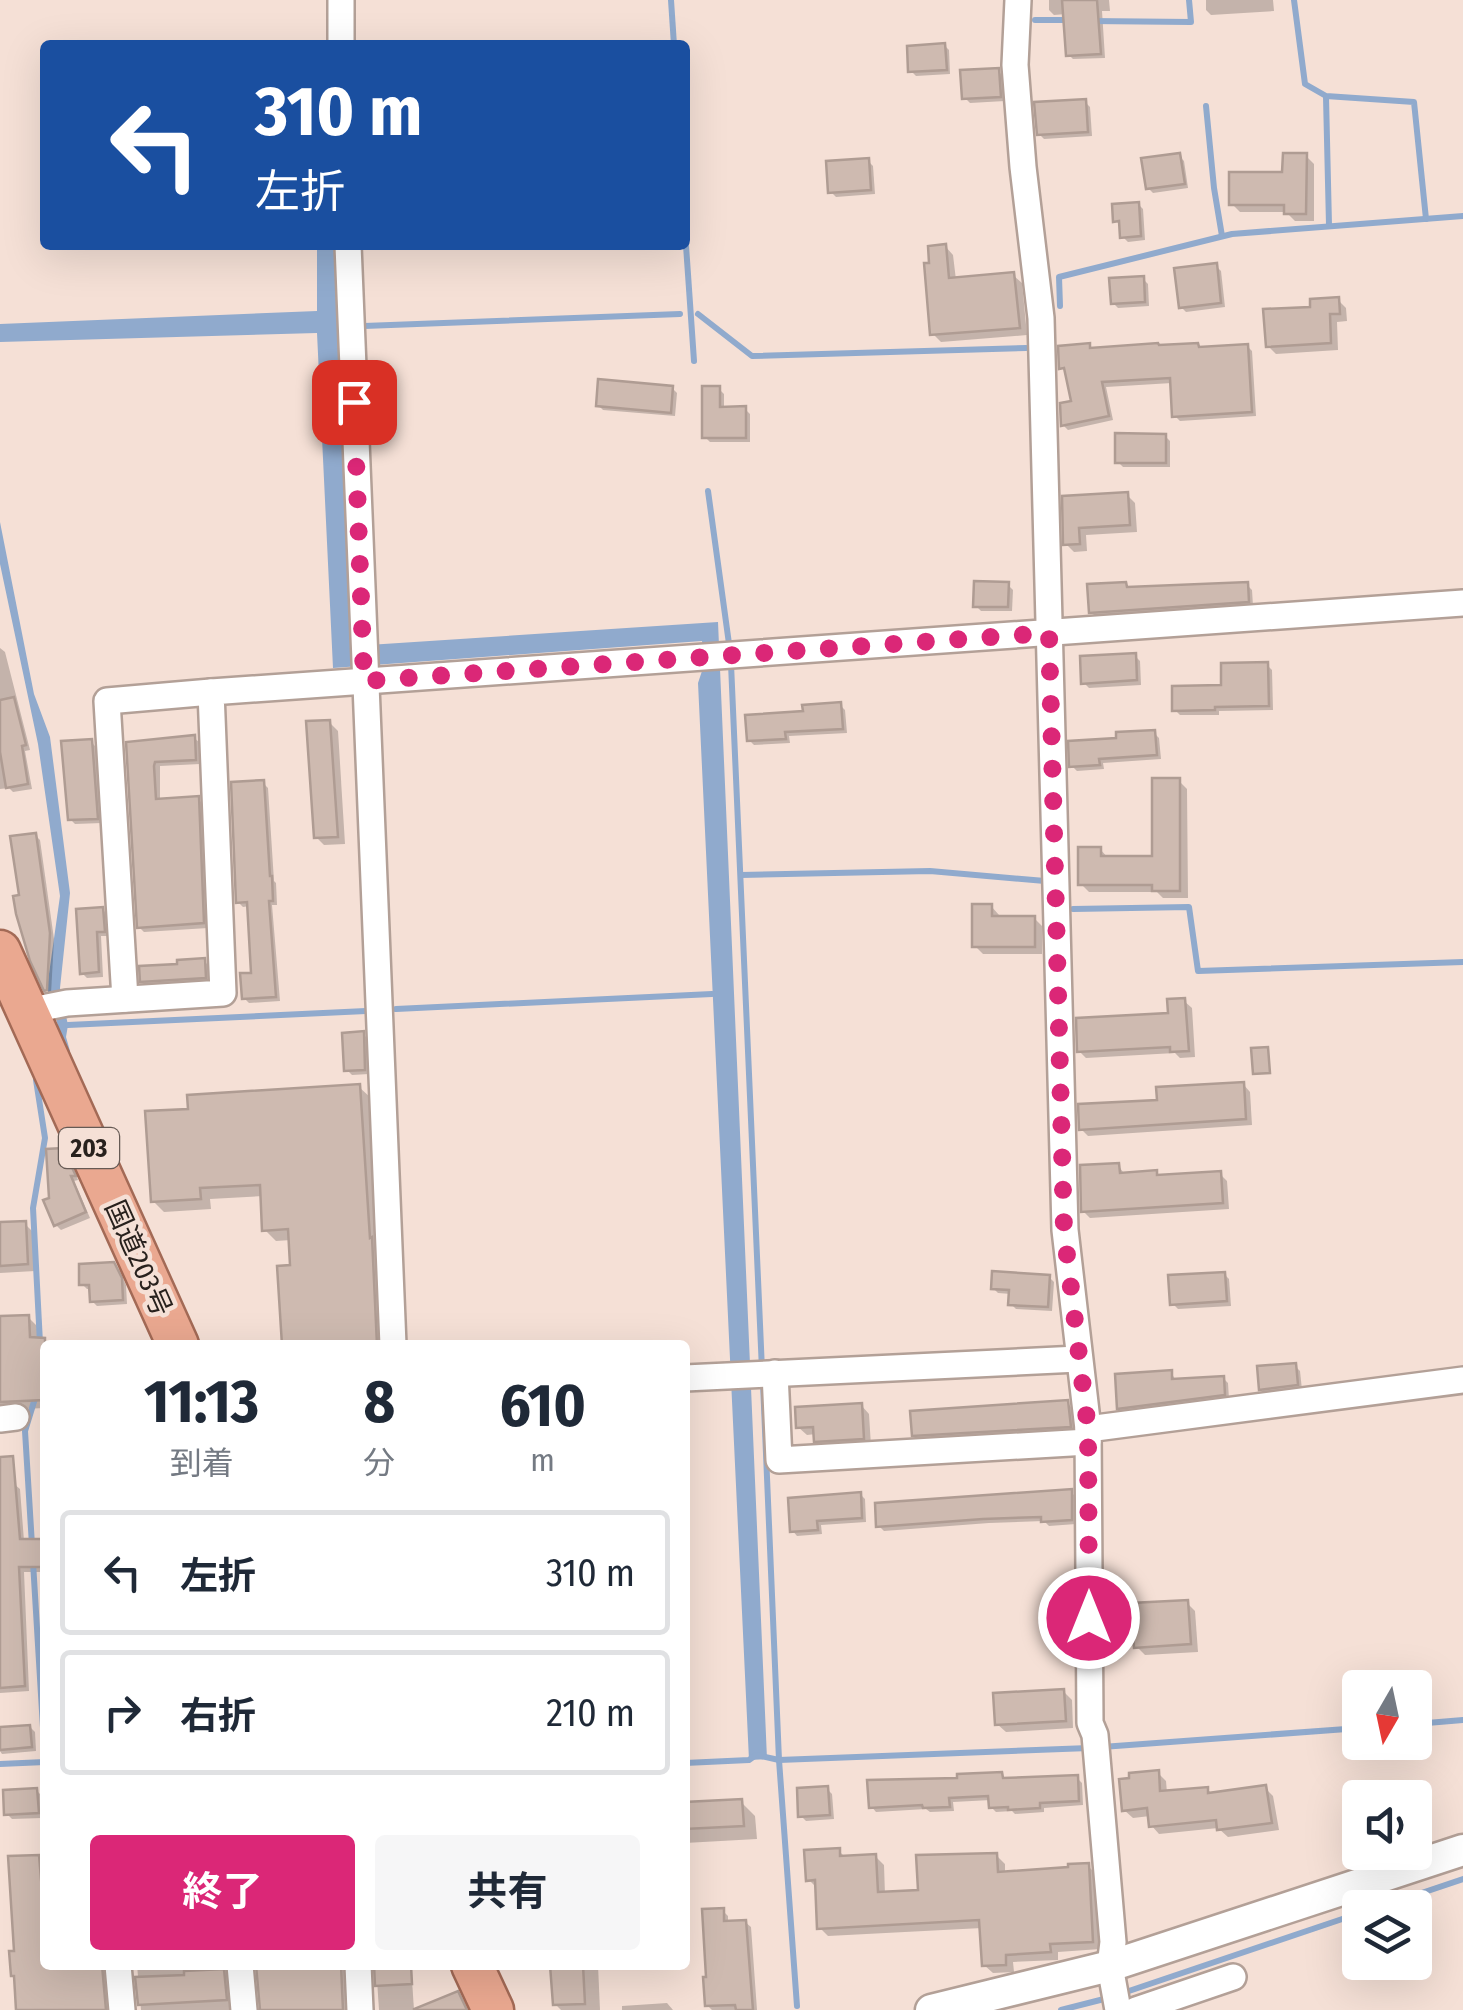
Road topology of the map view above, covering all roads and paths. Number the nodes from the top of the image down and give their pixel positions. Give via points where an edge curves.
1 (341, 0) edge
2 (1018, 0) edge
3 (341, 40) edge
4 (348, 250) edge
5 (1463, 604) edge
6 (1049, 633) junction
7 (364, 681) junction
8 (210, 692) junction
9 (0, 952) edge
10 (125, 999) junction
11 (46, 1007) junction
12 (176, 1340) edge
13 (393, 1340) edge
14 (1078, 1359) junction
15 (774, 1373) junction
16 (690, 1378) edge
17 (1463, 1380) edge
18 (1088, 1435) junction
19 (1463, 1850) edge
20 (1110, 1966) junction
21 (118, 1970) edge
22 (240, 1970) edge
23 (358, 1970) edge
24 (474, 1970) edge
25 (1233, 1977) dead end
26 (122, 2010) edge
27 (244, 2010) edge
28 (360, 2010) edge
29 (493, 2010) edge
30 (931, 2010) edge
31 (1118, 2010) edge
32 (1136, 2010) edge

1 - 3 street
2 - 6 street via 1022,167 1041,318
4 - 7 street
5 - 6 street
6 - 7 street
6 - 14 street via 1064,1230
7 - 8 street
7 - 13 street
8 - 10 street via 222,993
8 - 10 street via 107,701
9 - 11 highway, 国道203号 / 203
10 - 11 street
11 - 12 highway, 国道203号 / 203
14 - 15 street
14 - 18 street
15 - 16 street
15 - 18 street via 780,1460
17 - 18 street
18 - 20 street via 1090,1722
19 - 20 street
20 - 30 street
20 - 31 street
21 - 26 street
22 - 27 street
23 - 28 street
24 - 29 highway
25 - 32 street

